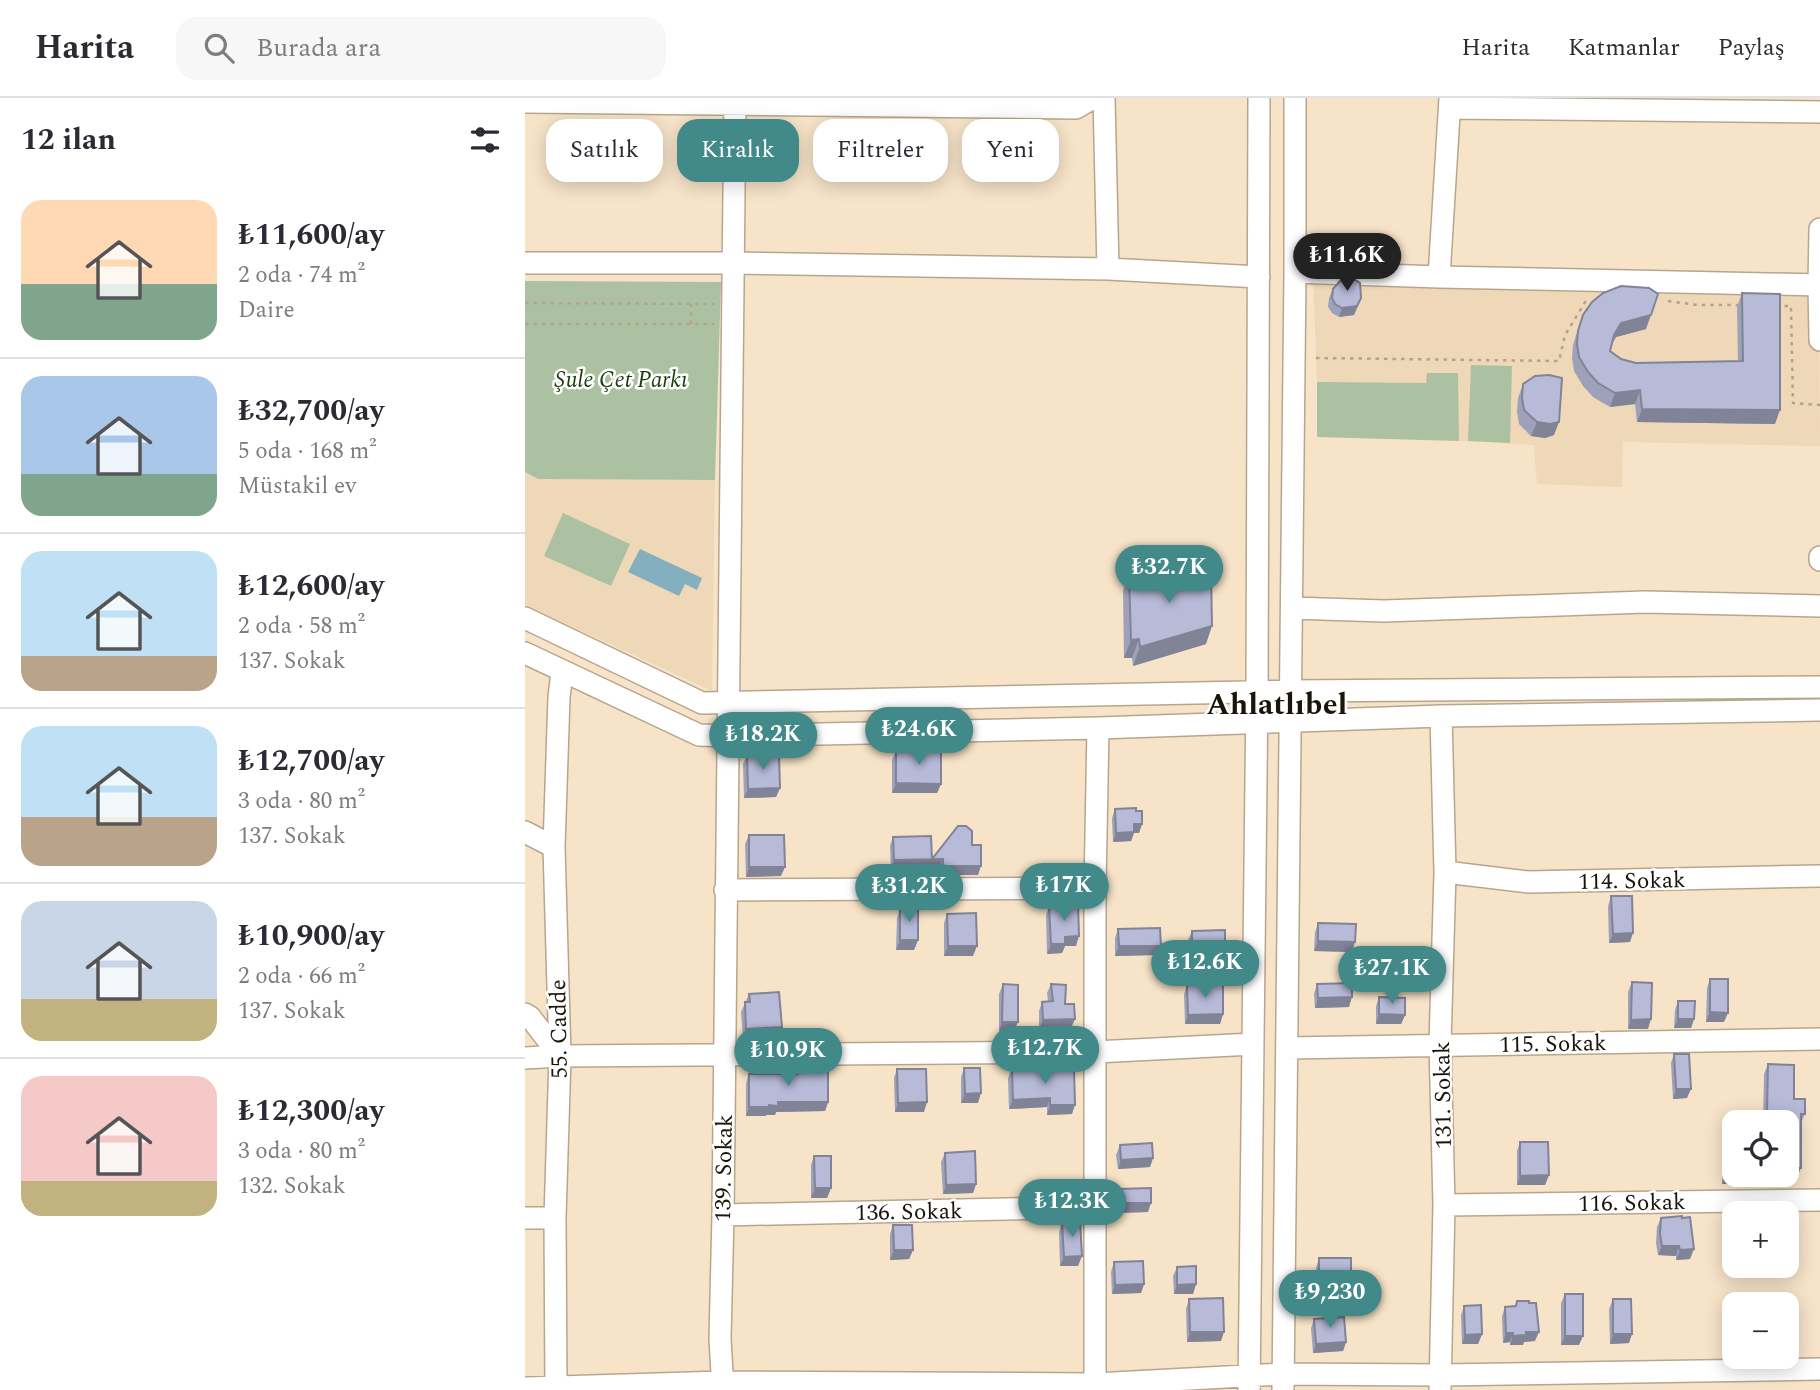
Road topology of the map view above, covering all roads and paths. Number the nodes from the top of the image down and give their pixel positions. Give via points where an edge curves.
1 (1104, 98) edge
2 (1259, 98) edge
3 (1295, 98) edge
4 (735, 101) edge
5 (525, 102) edge
6 (1084, 103) edge
7 (1450, 103) edge
8 (1820, 112) edge
9 (1105, 135) junction
10 (1820, 229) edge
11 (525, 263) edge
12 (733, 263) junction
13 (1108, 269) junction
14 (1295, 272) junction
15 (1259, 277) junction
16 (1439, 277) junction
17 (1819, 285) edge
18 (1590, 295) dead end
19 (1670, 301) dead end
20 (525, 303) edge
21 (691, 303) junction
22 (1737, 305) dead end
23 (1764, 306) edge
24 (732, 314) junction
25 (525, 324) edge
26 (691, 324) junction
27 (1820, 340) edge
28 (1316, 358) dead end
29 (1820, 405) edge
30 (1820, 606) edge
31 (1291, 608) junction
32 (525, 618) edge
33 (525, 653) edge
34 (562, 672) junction
35 (1820, 687) edge
36 (1291, 691) junction
37 (1257, 692) junction
38 (727, 703) junction
39 (1820, 710) edge
40 (1441, 716) junction
41 (1290, 721) junction
42 (1256, 722) junction
43 (1098, 728) junction
44 (728, 736) junction
45 (525, 832) edge
46 (554, 846) junction
47 (1445, 872) junction
48 (1820, 876) edge
49 (1095, 888) junction
50 (725, 890) junction
51 (525, 1014) edge
52 (1820, 1039) edge
53 (1253, 1044) junction
54 (1440, 1044) junction
55 (1287, 1048) junction
56 (1095, 1052) junction
57 (725, 1054) junction
58 (560, 1056) junction
59 (525, 1058) edge
60 (1820, 1200) edge
61 (1444, 1205) junction
62 (1096, 1207) junction
63 (723, 1215) junction
64 (555, 1217) junction
65 (525, 1218) edge
66 (720, 1339) junction
67 (1820, 1369) edge
68 (1283, 1382) edge
69 (1440, 1382) edge
70 (680, 1383) junction
71 (1249, 1383) edge
72 (723, 1386) edge
73 (1095, 1387) edge
74 (525, 1388) edge
75 (556, 1388) edge

1 - 9 street
2 - 15 street
3 - 14 street
4 - 5 street
4 - 6 street
4 - 12 street, 139. Sokak
6 - 9 street
7 - 8 street
7 - 16 street
9 - 13 street
10 - 17 street
11 - 12 street
12 - 13 street
12 - 24 street, 139. Sokak
13 - 15 street
14 - 16 street
14 - 31 street
15 - 37 street
16 - 17 street
17 - 27 street
18 - 28 path via 1565,335 1559,361
19 - 22 path
20 - 21 path
21 - 24 path
21 - 26 path
23 - 29 path via 1791,306 1793,403
24 - 26 path
24 - 38 street, 139. Sokak
25 - 26 path
30 - 31 street via 1646,602 1384,611
31 - 36 street
32 - 38 street via 702,703
33 - 34 street
34 - 44 street via 699,735
34 - 46 street, 55. Cadde
35 - 36 street
36 - 37 street
36 - 41 street
37 - 38 street
37 - 42 street
38 - 44 street, 139. Sokak
39 - 40 street
40 - 41 street
40 - 47 street, 131. Sokak
41 - 42 street
41 - 55 street
42 - 43 street
42 - 53 street
43 - 44 street
43 - 49 street
44 - 50 street, 139. Sokak
45 - 46 street
46 - 58 street, 55. Cadde
47 - 48 street, 114. Sokak via 1528,882
47 - 54 street, 131. Sokak
49 - 50 street
49 - 56 street
50 - 57 street, 139. Sokak
51 - 58 street
52 - 54 street, 115. Sokak
53 - 56 street
53 - 71 street
54 - 55 street, 115. Sokak
54 - 61 street, 131. Sokak
55 - 68 street
56 - 57 street
56 - 62 street
57 - 58 street
57 - 63 street, 139. Sokak
58 - 59 street
58 - 64 street, 55. Cadde
60 - 61 street, 116. Sokak
61 - 69 street, 131. Sokak
62 - 63 street, 136. Sokak
62 - 73 street
63 - 66 street, 139. Sokak
64 - 65 street
64 - 75 street, 55. Cadde
66 - 70 street via 707,1364
66 - 72 street, 139. Sokak
67 - 69 street
68 - 69 street
68 - 71 street
70 - 72 street
70 - 75 street
71 - 73 street
72 - 73 street
74 - 75 street

